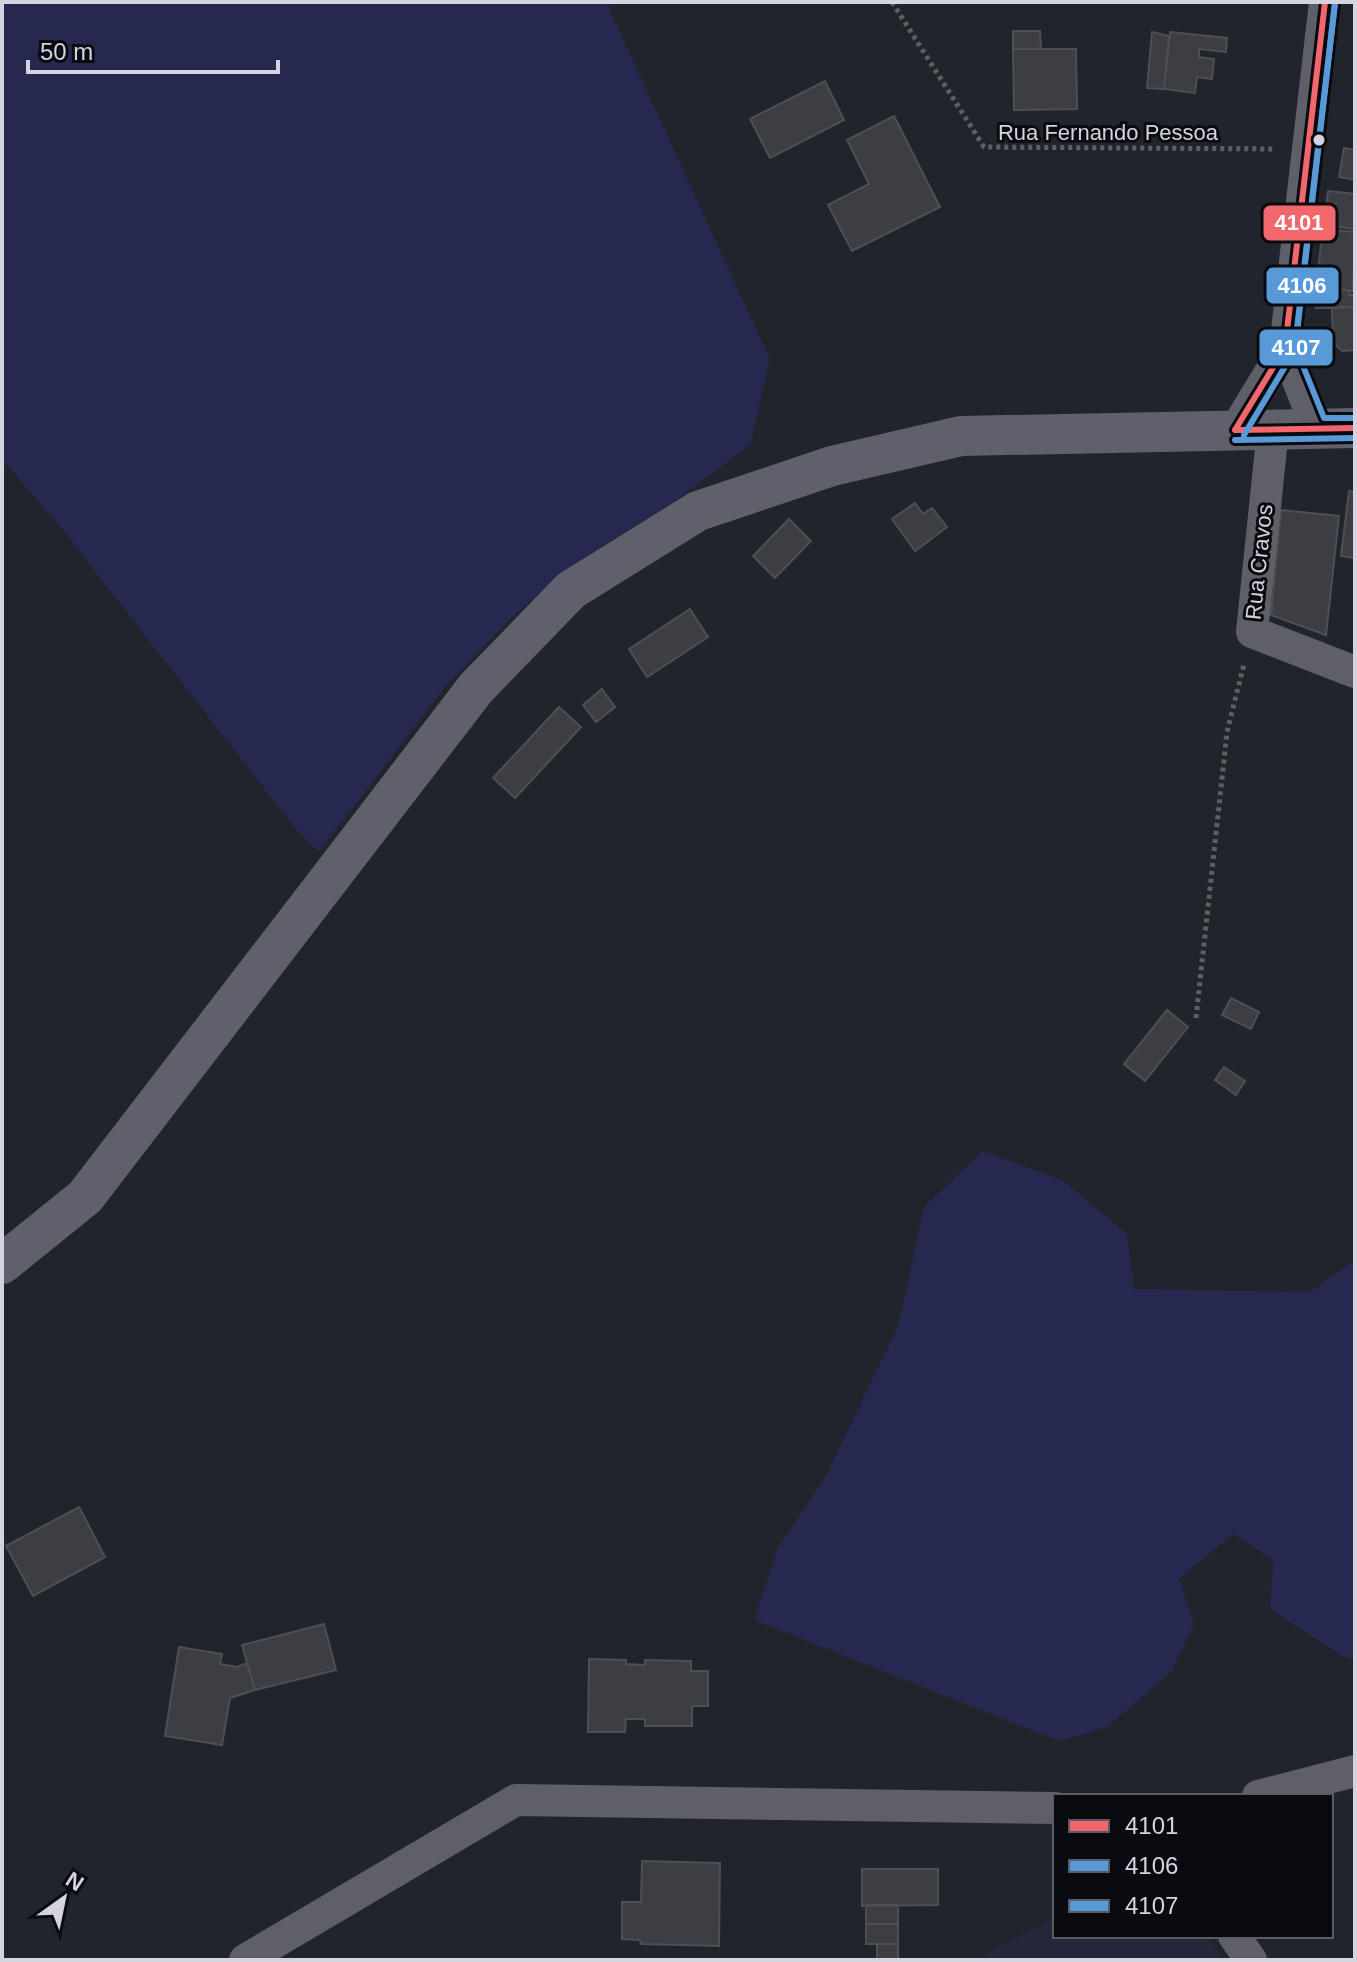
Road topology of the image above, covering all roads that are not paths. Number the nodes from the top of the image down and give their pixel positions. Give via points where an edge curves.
1 (1325, 2) edge
2 (1285, 348) junction
3 (1336, 428) edge
4 (1254, 429) junction
5 (1355, 672) edge
6 (2, 1264) edge
7 (1355, 1771) edge
8 (1266, 1794) edge
9 (1053, 1808) edge
10 (1235, 1938) edge
11 (245, 1960) edge
12 (1251, 1960) edge

1 - 2 street
2 - 3 street
2 - 4 street
3 - 4 main road
4 - 5 street, Rua Cravos via 1252,632
4 - 6 main road via 961,436 832,466 698,511 571,590 476,688 85,1197
7 - 8 street
9 - 11 street via 516,1800
10 - 12 street

